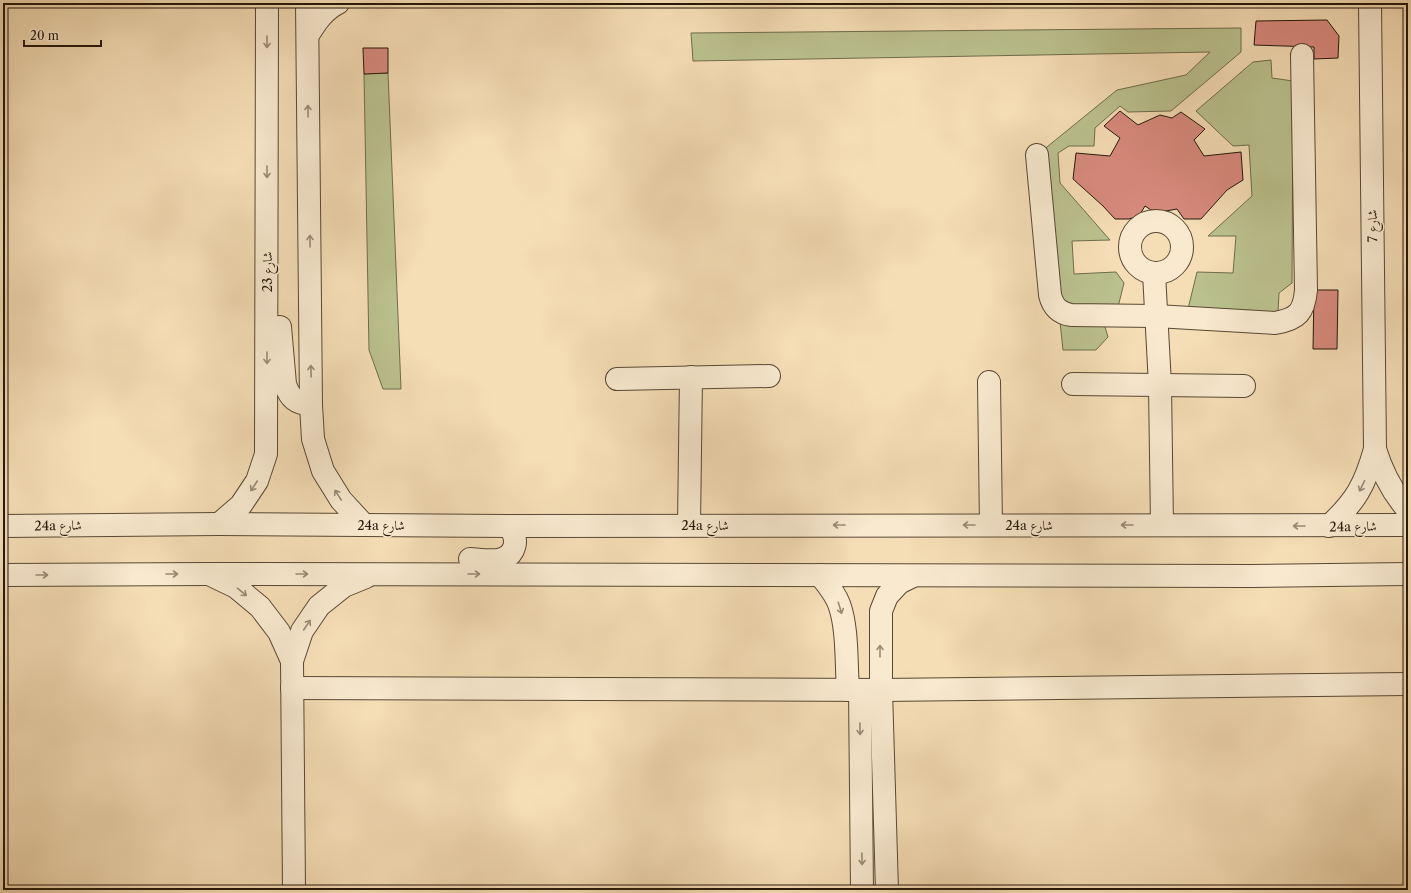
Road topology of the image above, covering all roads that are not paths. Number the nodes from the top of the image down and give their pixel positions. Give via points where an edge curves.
1 (267, 3) edge
2 (307, 3) edge
3 (338, 3) edge
4 (1370, 3) edge
5 (308, 35) junction
6 (1302, 55) dead end
7 (1037, 155) dead end
8 (267, 273) junction
9 (1154, 273) dead end
10 (1156, 316) junction
11 (769, 376) dead end
12 (691, 377) junction
13 (617, 378) dead end
14 (989, 382) dead end
15 (1073, 384) dead end
16 (1160, 385) junction
17 (1244, 386) dead end
18 (311, 405) junction
19 (1375, 449) junction
20 (1408, 510) edge
21 (219, 524) junction
22 (364, 525) junction
23 (689, 525) junction
24 (991, 525) junction
25 (1162, 525) junction
26 (1408, 525) edge
27 (3, 526) edge
28 (509, 526) junction
29 (1329, 526) junction
30 (208, 574) junction
31 (376, 574) junction
32 (1408, 574) edge
33 (3, 575) edge
34 (820, 575) junction
35 (913, 576) junction
36 (292, 660) junction
37 (1408, 684) edge
38 (292, 688) junction
39 (863, 690) junction
40 (861, 796) junction
41 (884, 796) junction
42 (294, 890) edge
43 (862, 890) edge
44 (887, 890) edge

1 -> 8 street, شارع 23
2 - 5 street
3 - 5 street via 318,19
4 - 19 street, شارع 7
18 -> 5 street
6 - 10 street via 1305,303 1298,314 1288,321 1275,323
7 - 10 street via 1052,303 1063,313 1071,315
8 - 18 street via 276,304 285,384 293,399
8 -> 21 street, شارع 23 via 266,454 257,481 241,505
9 - 10 street
10 - 16 street
11 - 12 street
12 - 13 street
12 - 23 street
14 - 24 street
15 - 16 street
16 - 17 street
16 - 25 street
22 -> 18 street via 341,500 323,471 314,439
19 - 20 street, شارع 7 via 1389,485
19 -> 29 street, شارع 7 via 1369,471 1359,492
21 - 22 street, 24a شارع
21 - 27 street, 24a شارع
22 - 28 street, 24a شارع
24 -> 23 street, 24a شارع
23 - 28 street, 24a شارع
25 -> 24 street, 24a شارع
29 -> 25 street, 24a شارع
26 - 29 street, 24a شارع
28 - 31 street via 516,539 515,547 505,558 438,562
30 -> 31 street
33 -> 30 street
30 -> 36 street via 236,587 260,607 279,632
31 -> 34 street
36 -> 31 street via 302,631 319,606 344,586
32 - 35 street
34 - 35 street
34 -> 39 street via 836,597
39 -> 35 street via 881,611 887,596 899,583
36 - 38 street
37 - 39 street
38 - 39 street
38 - 42 street
39 -> 40 street
39 - 41 street
40 - 41 street
40 -> 43 street
41 - 44 street

